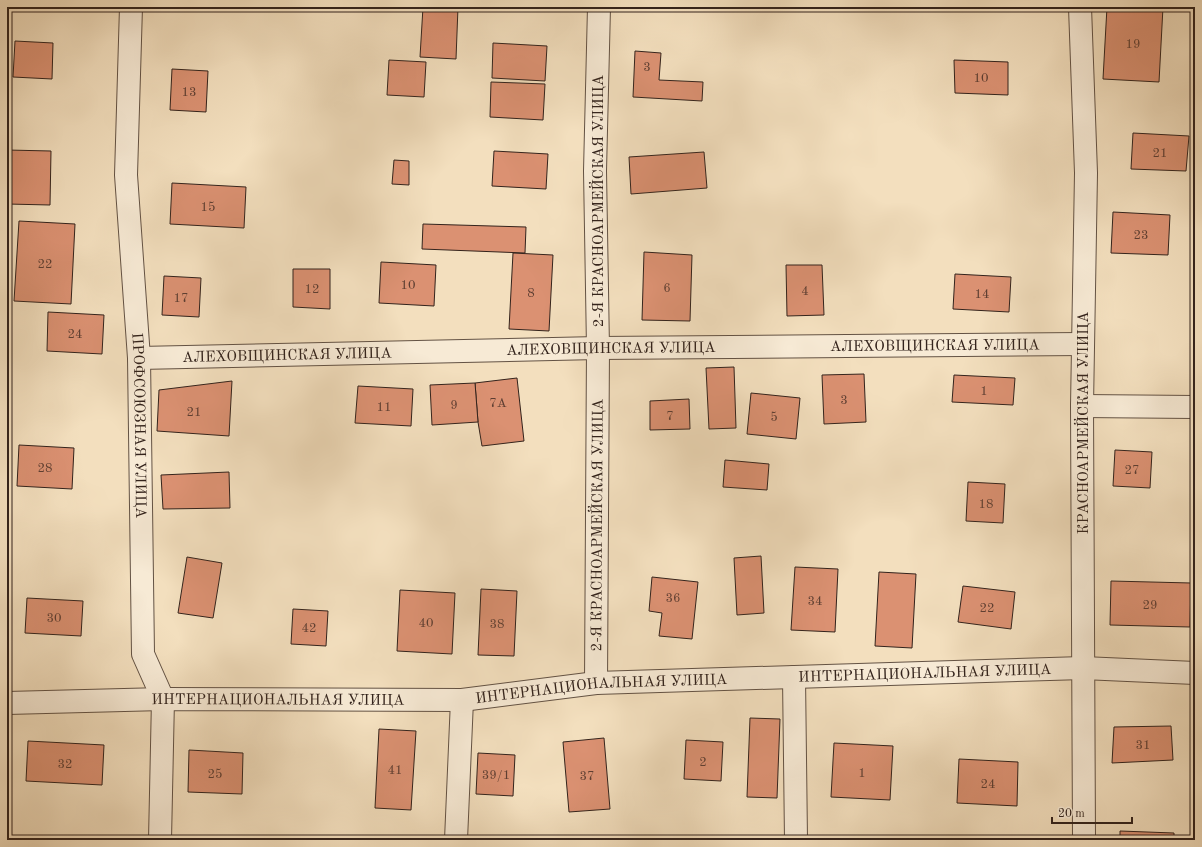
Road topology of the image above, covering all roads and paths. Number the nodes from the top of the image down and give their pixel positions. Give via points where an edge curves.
1 (131, 7) edge
2 (599, 7) edge
3 (1080, 7) edge
4 (1083, 344) junction
5 (598, 348) junction
6 (139, 358) junction
7 (1082, 406) junction
8 (1195, 407) edge
9 (1083, 668) junction
10 (1195, 673) edge
11 (794, 677) junction
12 (596, 684) junction
13 (163, 699) junction
14 (462, 700) junction
15 (7, 703) edge
16 (160, 840) edge
17 (456, 840) edge
18 (796, 840) edge
19 (1084, 840) edge

1 - 6 street, ПРОФСОЮЗНАЯ УЛИЦА via 126,176
2 - 5 street, 2-Я КРАСНОАРМЕЙСКАЯ УЛИЦА via 595,171
3 - 4 street, КРАСНОАРМЕЙСКАЯ УЛИЦА via 1086,173
4 - 5 street, АЛЕХОВЩИНСКАЯ УЛИЦА
4 - 7 street, КРАСНОАРМЕЙСКАЯ УЛИЦА
5 - 6 street, АЛЕХОВЩИНСКАЯ УЛИЦА
5 - 12 street, 2-Я КРАСНОАРМЕЙСКАЯ УЛИЦА
6 - 13 street, ПРОФСОЮЗНАЯ УЛИЦА via 143,654
7 - 8 street
7 - 9 street, КРАСНОАРМЕЙСКАЯ УЛИЦА
9 - 10 street, ИНТЕРНАЦИОНАЛЬНАЯ УЛИЦА
9 - 11 street, ИНТЕРНАЦИОНАЛЬНАЯ УЛИЦА
9 - 19 street, КРАСНОАРМЕЙСКАЯ УЛИЦА
11 - 12 street, ИНТЕРНАЦИОНАЛЬНАЯ УЛИЦА
11 - 18 street
12 - 14 street, ИНТЕРНАЦИОНАЛЬНАЯ УЛИЦА
13 - 14 street, ИНТЕРНАЦИОНАЛЬНАЯ УЛИЦА
13 - 15 street, ИНТЕРНАЦИОНАЛЬНАЯ УЛИЦА
13 - 16 street, ПРОФСОЮЗНАЯ УЛИЦА
14 - 17 street

